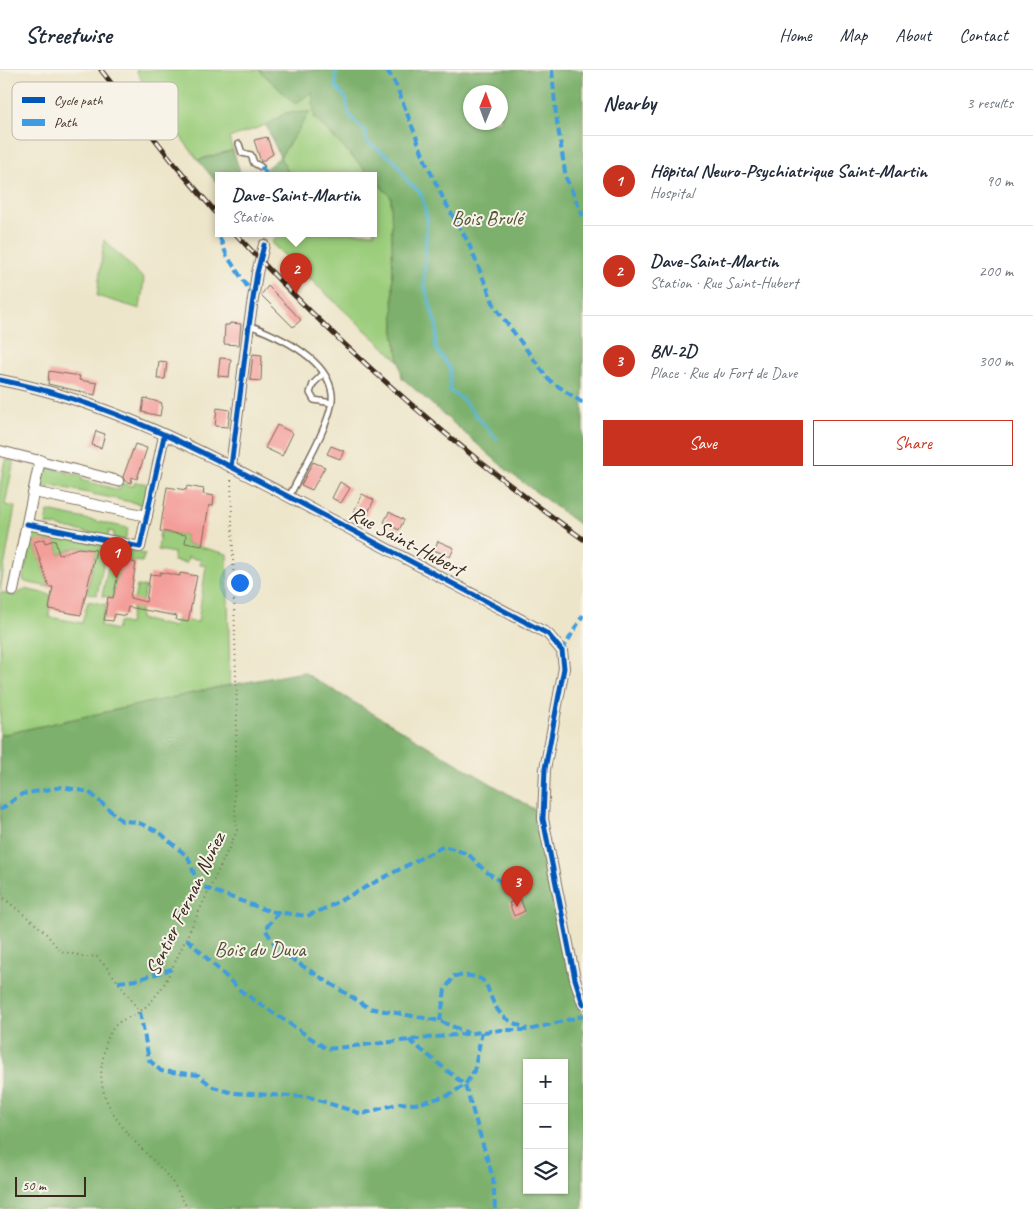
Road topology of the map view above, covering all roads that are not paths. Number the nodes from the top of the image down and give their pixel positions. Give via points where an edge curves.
1 (239, 144) dead end
2 (261, 167) dead end
3 (264, 245) dead end
4 (249, 325) junction
5 (323, 374) junction
6 (0, 380) edge
7 (332, 402) junction
8 (164, 436) junction
9 (0, 451) edge
10 (40, 460) junction
11 (231, 467) junction
12 (118, 481) dead end
13 (34, 492) junction
14 (289, 497) junction
15 (147, 516) junction
16 (27, 524) junction
17 (13, 591) dead end
18 (583, 1004) edge

1 - 2 lane via 242,153 251,155 254,163
3 - 4 street
4 - 5 lane via 284,339 302,351
4 - 11 street
5 - 7 lane via 332,393
5 - 7 lane via 313,384 310,393 314,400
6 - 8 street, Rue Saint-Hubert via 114,412
7 - 14 lane via 329,415
8 - 11 street, Rue Saint-Hubert
8 - 15 street
9 - 10 street
10 - 12 street
10 - 13 street
11 - 14 street, Rue Saint-Hubert
13 - 15 street
13 - 16 street
14 - 18 street, Rue Saint-Hubert via 548,634 562,651 562,685 545,769 543,819 575,979
15 - 16 street via 140,547
16 - 17 street

